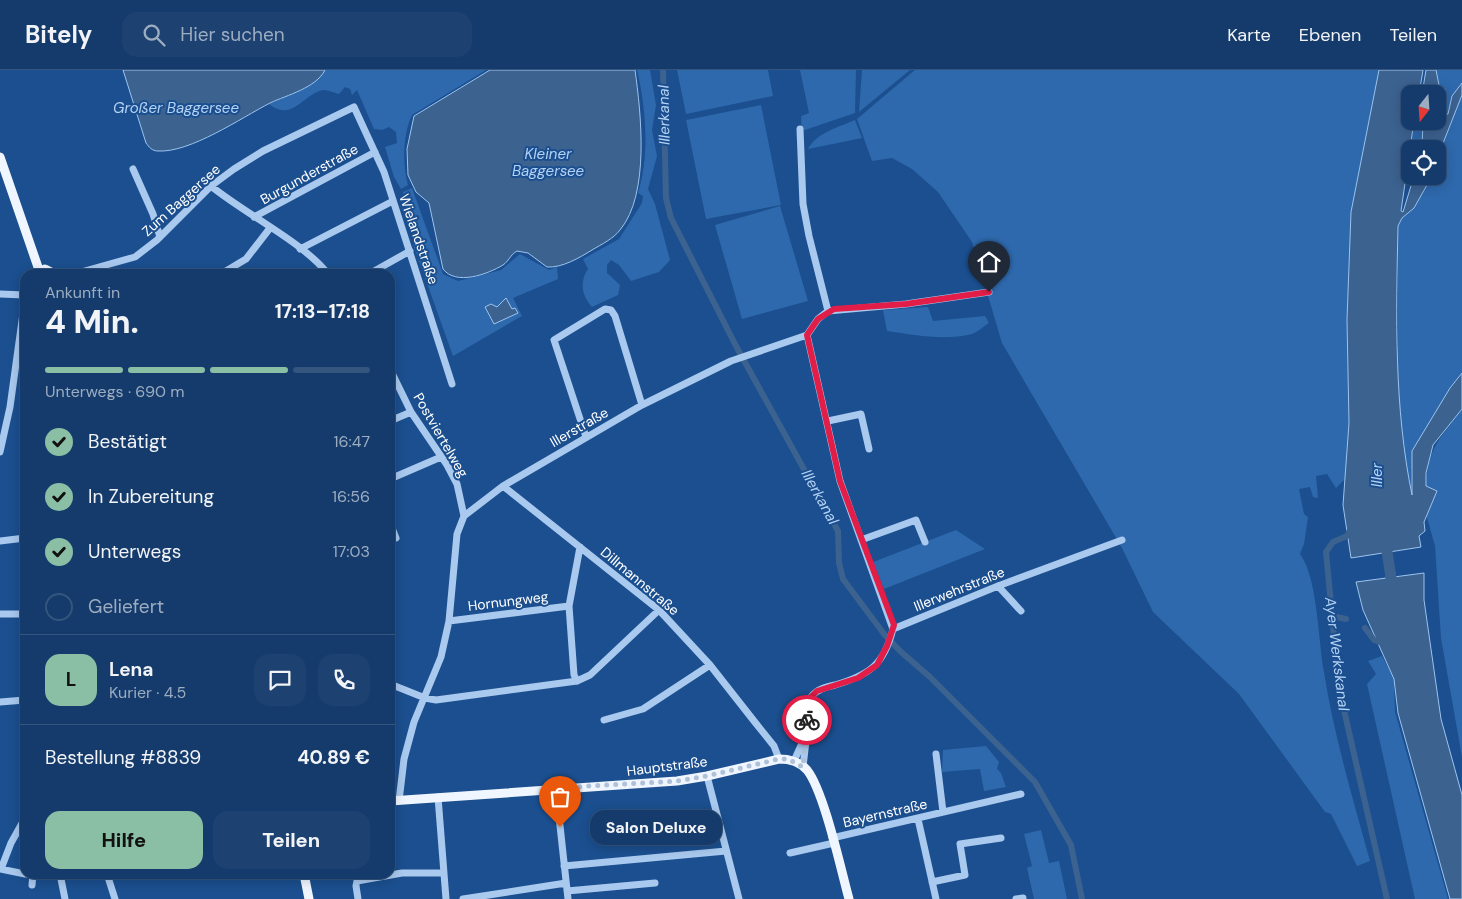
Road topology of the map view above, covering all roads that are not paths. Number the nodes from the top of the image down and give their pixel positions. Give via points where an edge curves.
1 (354, 106) joint
2 (800, 129) dead end
3 (375, 152) junction
4 (0, 157) edge
5 (134, 169) dead end
6 (211, 186) junction
7 (393, 201) junction
8 (254, 218) junction
9 (270, 228) junction
10 (160, 237) junction
11 (300, 249) junction
12 (410, 251) junction
13 (36, 269) edge
14 (92, 269) edge
15 (229, 269) edge
16 (322, 269) edge
17 (378, 269) edge
18 (989, 292) dead end
19 (0, 294) edge
20 (20, 295) edge
21 (828, 311) junction
22 (20, 335) edge
23 (807, 335) junction
24 (395, 380) edge
25 (452, 384) dead end
26 (642, 405) junction
27 (411, 412) junction
28 (395, 419) edge
29 (828, 421) junction
30 (586, 437) junction
31 (869, 448) dead end
32 (0, 452) edge
33 (441, 457) junction
34 (395, 477) edge
35 (503, 486) junction
36 (464, 516) junction
37 (20, 539) edge
38 (861, 540) junction
39 (1122, 540) dead end
40 (0, 541) edge
41 (926, 542) dead end
42 (580, 547) junction
43 (998, 586) junction
44 (570, 606) junction
45 (659, 610) junction
46 (1021, 611) dead end
47 (0, 614) edge
48 (20, 614) edge
49 (449, 621) junction
50 (893, 631) junction
51 (710, 665) junction
52 (577, 682) junction
53 (395, 686) edge
54 (425, 698) junction
55 (20, 700) edge
56 (0, 702) edge
57 (604, 720) dead end
58 (805, 736) junction
59 (936, 754) dead end
60 (779, 759) junction
61 (794, 761) junction
62 (803, 767) junction
63 (707, 776) junction
64 (556, 788) junction
65 (1021, 794) dead end
66 (438, 797) junction
67 (395, 801) edge
68 (943, 812) junction
69 (918, 818) junction
70 (20, 827) edge
71 (1001, 838) dead end
72 (833, 840) junction
73 (726, 851) junction
74 (790, 853) dead end
75 (564, 866) junction
76 (0, 869) edge
77 (20, 873) edge
78 (444, 873) junction
79 (395, 874) edge
80 (33, 879) edge
81 (61, 879) edge
82 (109, 879) edge
83 (305, 879) edge
84 (368, 879) edge
85 (932, 882) junction
86 (566, 883) junction
87 (655, 883) dead end
88 (32, 885) dead end
89 (567, 895) edge
90 (65, 899) edge
91 (115, 899) edge
92 (309, 899) edge
93 (358, 899) edge
94 (446, 899) edge
95 (463, 899) edge
96 (739, 899) edge
97 (849, 899) edge
98 (936, 899) edge

1 - 3 street, Wielandstraße
1 - 6 street, Zum Baggersee via 263,151
2 - 21 street via 803,204
3 - 7 street, Wielandstraße
3 - 8 street, Burgunderstraße
4 - 13 main road
5 - 10 street
6 - 8 street
6 - 10 street, Zum Baggersee
7 - 11 street
7 - 12 street, Wielandstraße
8 - 9 street
9 - 11 street
9 - 15 street via 246,259
10 - 14 street, Zum Baggersee via 135,257
11 - 16 street
12 - 17 street
12 - 25 street, Wielandstraße
18 - 21 street
19 - 20 street
21 - 23 street
22 - 32 street
23 - 26 street, Illerstraße via 731,361
23 - 29 street
24 - 27 street, Postviertelweg
26 - 30 street, Illerstraße
26 - 30 street via 615,316 611,310 605,309 554,340
27 - 28 street
27 - 33 street, Postviertelweg
29 - 31 street via 861,414
29 - 38 street via 840,481
30 - 35 street, Illerstraße
33 - 34 street
33 - 36 street, Postviertelweg via 456,484
35 - 36 street, Illerstraße
35 - 42 street, Dillmannstraße
36 - 49 street via 457,534
37 - 40 street
38 - 41 street via 916,520
38 - 50 street
39 - 43 street, Illerwehrstraße
42 - 44 street
42 - 45 street, Dillmannstraße
43 - 46 street
43 - 50 street, Illerwehrstraße
44 - 49 street, Hornungweg
44 - 52 street
45 - 51 street, Dillmannstraße
45 - 52 street via 590,675
47 - 48 street
49 - 54 street via 441,657
50 - 58 street via 871,671 813,694
51 - 57 street via 643,709
51 - 60 street, Dillmannstraße via 774,746
52 - 54 street via 436,700
53 - 54 street
54 - 67 street via 414,722
55 - 56 street
58 - 61 street
58 - 62 street
59 - 68 street, Bayernstraße
60 - 61 main road, Hauptstraße
60 - 63 main road, Hauptstraße
61 - 62 main road, Hauptstraße
62 - 72 main road, Hauptstraße via 812,779
63 - 64 main road, Hauptstraße
63 - 73 street
64 - 66 main road, Hauptstraße
64 - 75 street
65 - 68 street, Bayernstraße
66 - 67 main road, Hauptstraße
66 - 78 street
68 - 69 street, Bayernstraße
69 - 72 street, Bayernstraße
69 - 85 street
70 - 76 street
71 - 85 street via 960,844 965,875
72 - 74 street, Bayernstraße
72 - 97 main road, Hauptstraße
73 - 75 street
73 - 96 street
75 - 86 street
76 - 77 street
78 - 79 street
78 - 94 street
80 - 88 street
81 - 90 street
82 - 91 street
83 - 92 main road
84 - 93 street via 357,881
85 - 98 street
86 - 89 street
86 - 95 street
87 - 89 street

